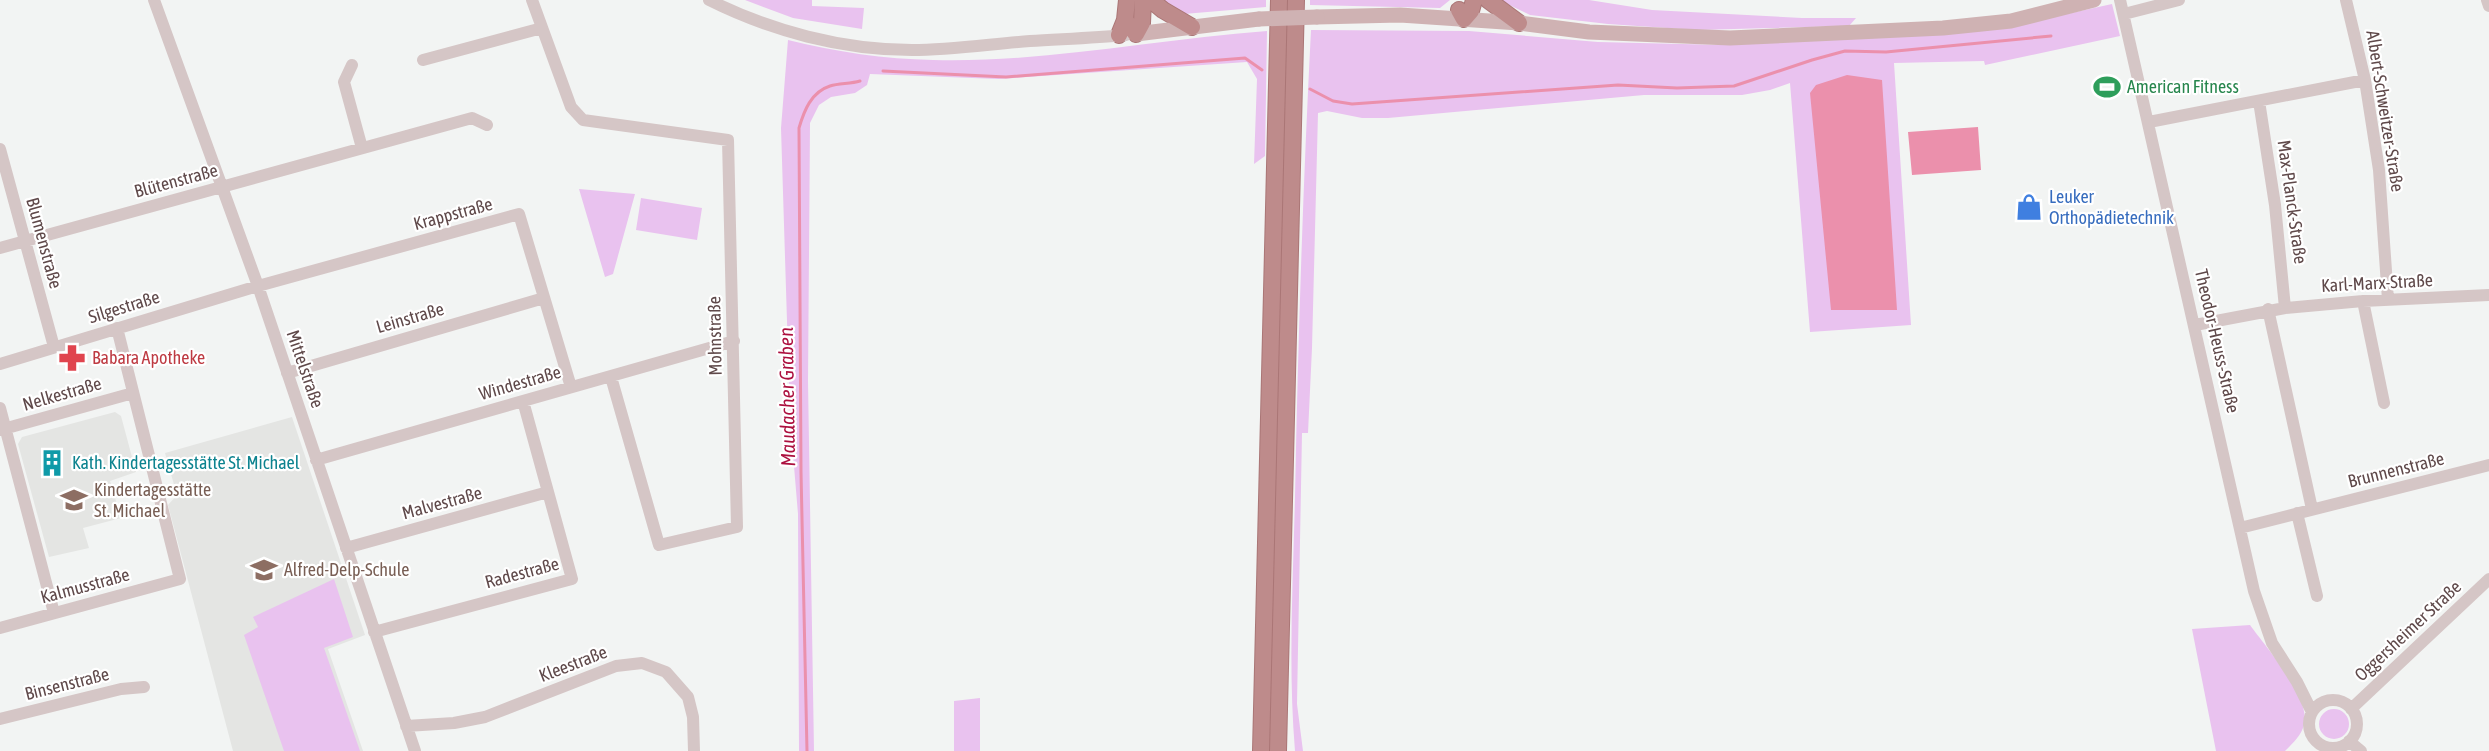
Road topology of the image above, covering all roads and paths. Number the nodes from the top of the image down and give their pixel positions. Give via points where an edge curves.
1 (154, 0) edge
2 (532, 0) edge
3 (709, 0) edge
4 (1127, 0) edge
5 (1143, 0) edge
6 (1152, 0) edge
7 (1279, 0) edge
8 (1296, 0) edge
9 (1474, 0) edge
10 (1488, 0) edge
11 (2094, 0) edge
12 (2120, 0) edge
13 (2179, 0) edge
14 (2346, 0) edge
15 (2487, 0) edge
16 (2489, 6) edge
17 (1459, 11) edge
18 (2124, 14) junction
19 (1519, 23) junction
20 (1192, 27) junction
21 (542, 28) junction
22 (1122, 28) junction
23 (1136, 33) junction
24 (423, 60) dead end
25 (352, 65) dead end
26 (2365, 80) junction
27 (2259, 101) junction
28 (2149, 122) junction
29 (487, 125) dead end
30 (362, 148) junction
31 (0, 149) edge
32 (223, 187) junction
33 (26, 241) junction
34 (0, 248) edge
35 (258, 286) junction
36 (2489, 295) edge
37 (544, 298) junction
38 (2388, 300) junction
39 (2362, 301) junction
40 (2285, 308) junction
41 (2268, 309) junction
42 (2195, 325) junction
43 (117, 328) junction
44 (734, 341) junction
45 (54, 347) junction
46 (0, 364) edge
47 (287, 373) junction
48 (611, 377) junction
49 (571, 387) junction
50 (133, 393) junction
51 (523, 401) junction
52 (2384, 403) dead end
53 (0, 408) edge
54 (3, 430) edge
55 (316, 460) junction
56 (2489, 465) edge
57 (548, 492) junction
58 (2312, 509) junction
59 (2297, 513) junction
60 (2240, 528) junction
61 (346, 548) junction
62 (2489, 579) edge
63 (2317, 596) dead end
64 (54, 613) junction
65 (0, 628) edge
66 (374, 632) junction
67 (1281, 654) junction
68 (2297, 682) junction
69 (144, 687) dead end
70 (2323, 702) junction
71 (2351, 709) junction
72 (2312, 712) junction
73 (0, 719) edge
74 (406, 726) junction
75 (2349, 741) junction
76 (2313, 747) edge
77 (415, 751) edge
78 (694, 751) edge
79 (1261, 751) edge
80 (1278, 751) edge
81 (1288, 751) edge
82 (2361, 751) edge

1 - 32 street, Mittelstraße
2 - 21 street, Mohnstraße
3 - 22 street via 789,31 840,43 911,50 970,48
4 - 22 highway
5 - 23 highway via 1142,23
6 - 20 highway
7 - 79 highway
8 - 67 highway
9 - 17 highway via 1472,11
10 - 19 highway
11 - 19 main road via 2011,21 1767,37 1590,32
12 - 18 street, Theodor-Heuss-Straße
13 - 18 street
14 - 26 street, Albert-Schweitzer-Straße
15 - 16 street
17 - 19 main road
17 - 20 main road, bridge via 1259,19
18 - 28 street, Theodor-Heuss-Straße
20 - 23 main road
21 - 24 street
21 - 44 street, Mohnstraße via 571,107 583,120 728,140
22 - 23 highway
25 - 30 street via 344,82
26 - 27 street
26 - 38 street, Albert-Schweitzer-Straße via 2379,170
27 - 28 street
27 - 40 street, Max-Planck-Straße via 2276,205
28 - 42 street, Theodor-Heuss-Straße
29 - 30 street, Blütenstraße via 472,118
30 - 32 street, Blütenstraße
31 - 33 street, Blumenstraße
32 - 33 street, Blütenstraße
32 - 35 street, Mittelstraße
33 - 34 street, Blütenstraße
33 - 45 street, Blumenstraße
35 - 37 street, Krappstraße via 519,214
35 - 43 street, Silgestraße
35 - 47 street, Mittelstraße
36 - 38 street, Karl-Marx-Straße
37 - 47 street, Leinstraße
37 - 49 street, Krappstraße
38 - 39 street, Karl-Marx-Straße
39 - 40 street, Karl-Marx-Straße
39 - 52 street
40 - 41 street, Karl-Marx-Straße
41 - 42 street, Karl-Marx-Straße
41 - 58 street
42 - 60 street, Theodor-Heuss-Straße
43 - 45 street, Silgestraße
43 - 50 street
44 - 48 street, Windestraße
44 - 48 street, Mohnstraße via 737,527 659,545
45 - 46 street, Silgestraße
47 - 55 street, Mittelstraße
48 - 49 street, Windestraße
49 - 51 street, Windestraße
50 - 54 street, Nelkestraße
50 - 64 street, Kalmusstraße via 180,579
51 - 55 street, Windestraße
51 - 57 street, Radestraße
53 - 54 street
54 - 64 street
55 - 61 street, Mittelstraße
56 - 58 street, Brunnenstraße
57 - 61 street, Malvestraße
57 - 66 street, Radestraße via 572,579
58 - 59 street, Brunnenstraße
59 - 60 street, Brunnenstraße
59 - 63 street
60 - 68 street, Theodor-Heuss-Straße via 2263,622
61 - 66 street, Mittelstraße
62 - 71 street, Oggersheimer Straße
64 - 65 street, Kalmusstraße
66 - 74 street, Mittelstraße
67 - 80 highway
67 - 81 highway
68 - 70 street, Theodor-Heuss-Straße
68 - 72 street, Theodor-Heuss-Straße
69 - 73 street, Binsenstraße via 121,689
70 - 71 street via 2338,701
70 - 72 street
71 - 75 street via 2356,728
72 - 76 street via 2309,728
74 - 77 street, Mittelstraße
74 - 78 street, Kleestraße via 485,717 633,662 666,672 682,688 691,706
75 - 76 street via 2338,747
75 - 82 street

